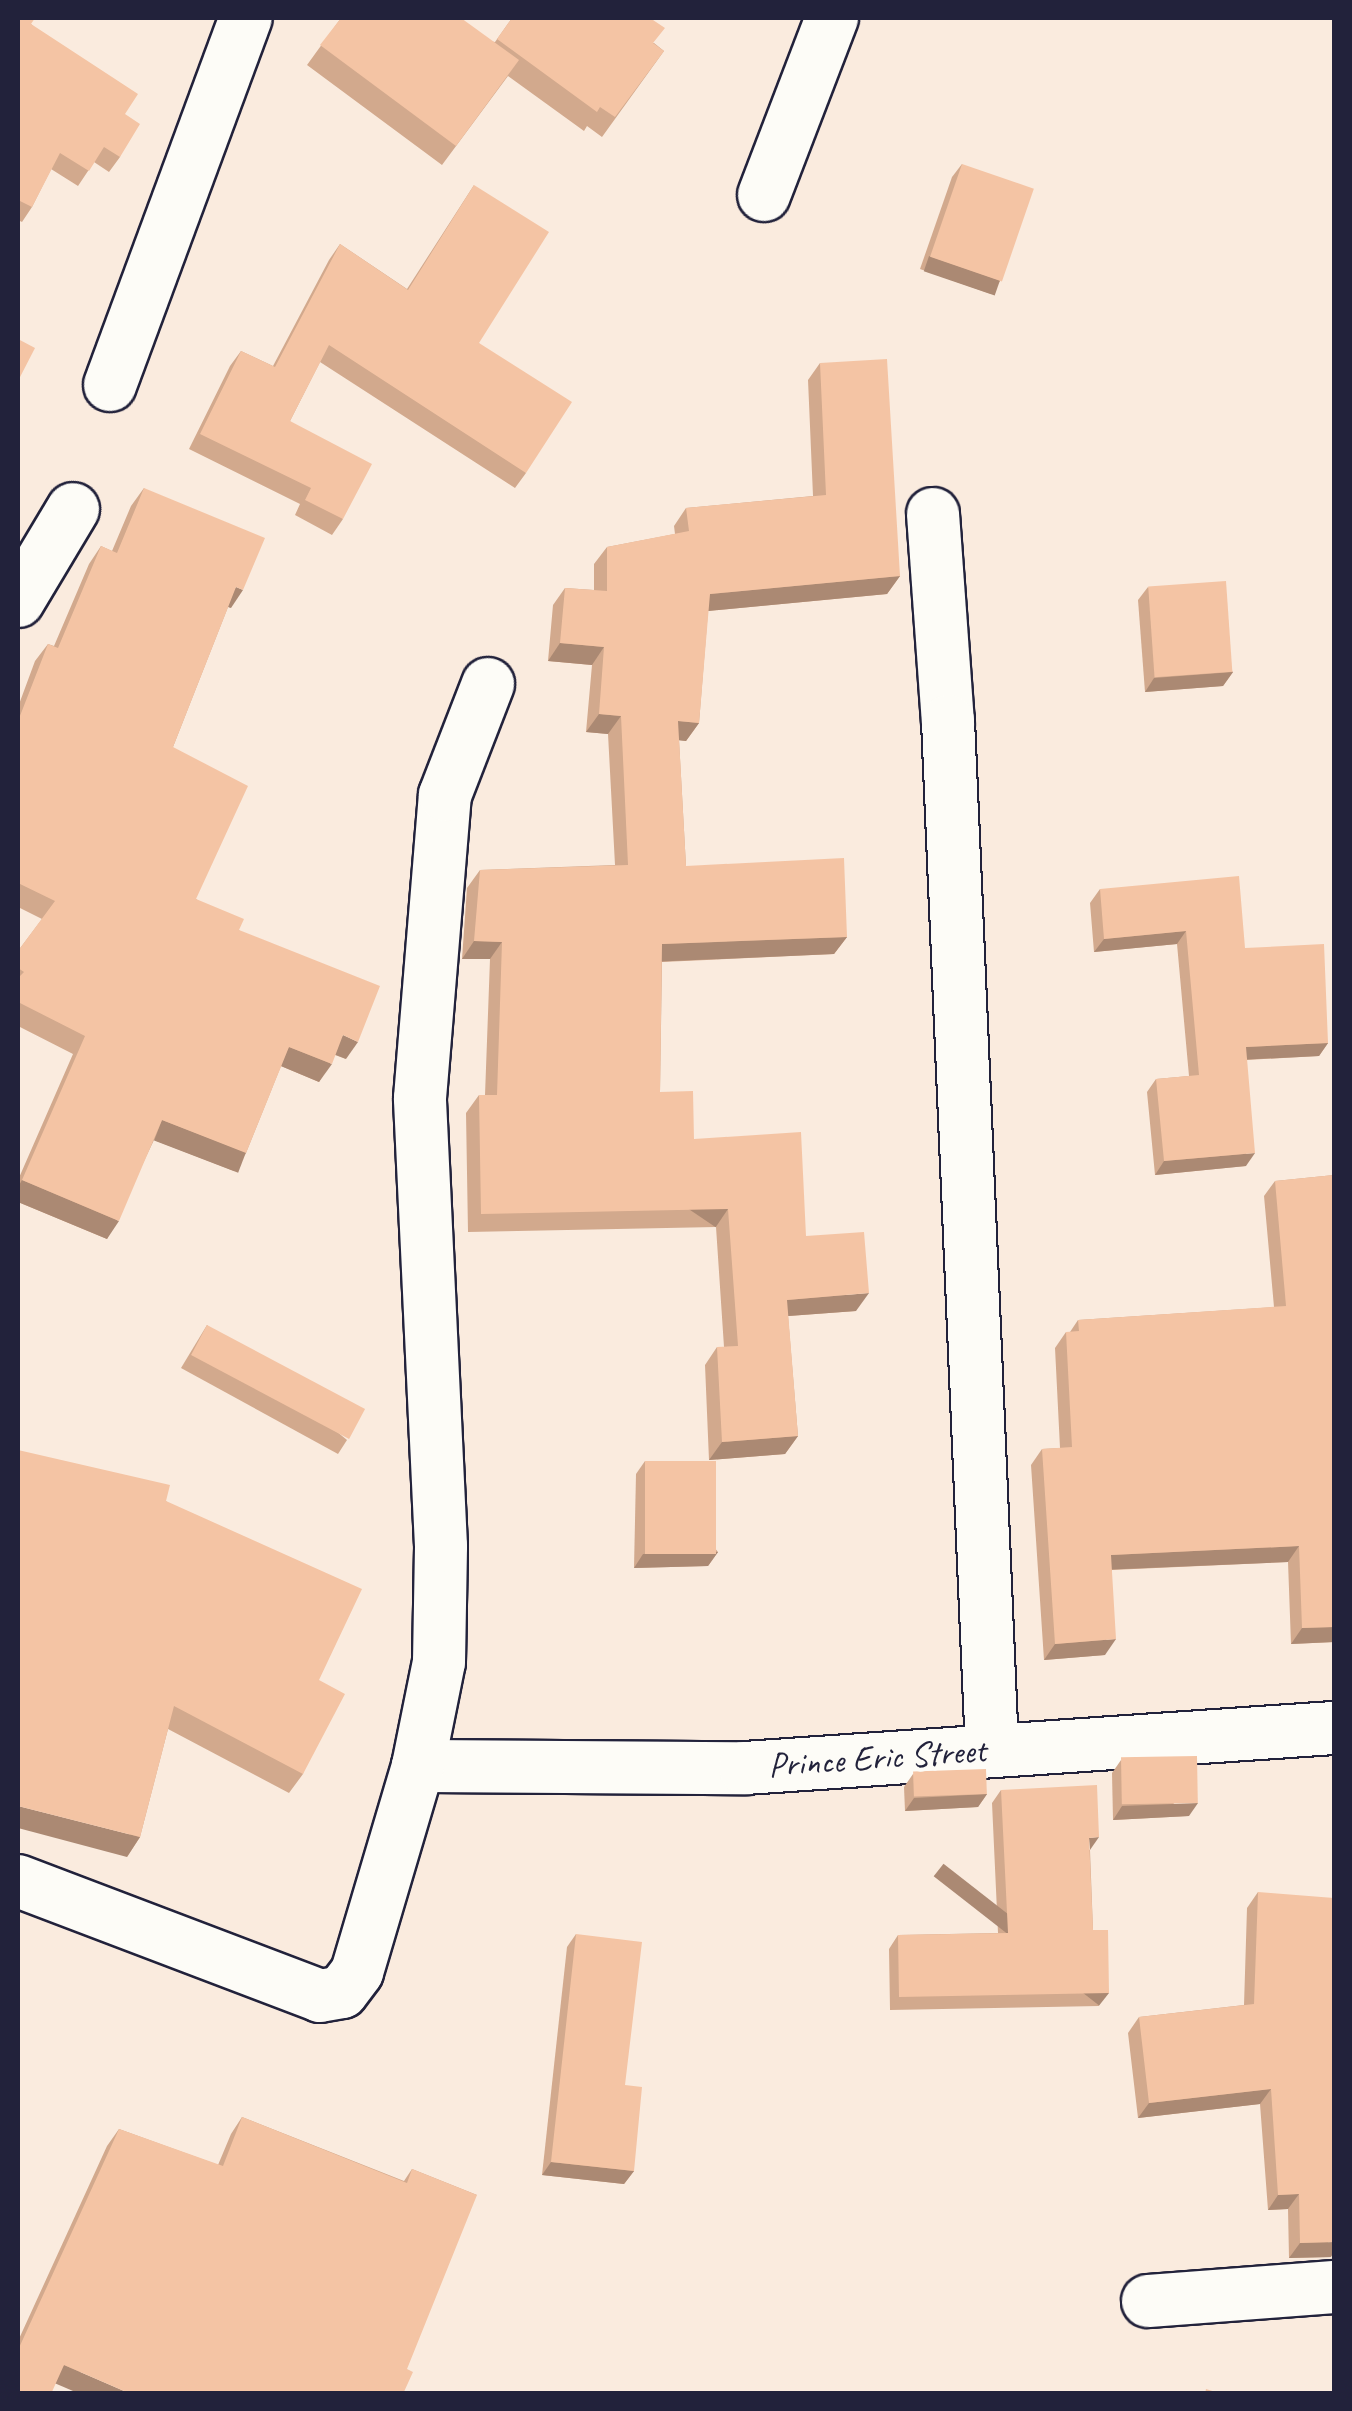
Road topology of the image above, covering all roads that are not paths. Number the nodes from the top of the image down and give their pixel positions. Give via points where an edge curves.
1 (246, 18) edge
2 (832, 18) edge
3 (764, 195) dead end
4 (110, 385) dead end
5 (72, 509) dead end
6 (933, 514) dead end
7 (18, 601) edge
8 (488, 684) dead end
9 (1334, 1728) edge
10 (992, 1750) junction
11 (418, 1766) junction
12 (18, 1881) edge
13 (1334, 2287) edge
14 (1148, 2301) dead end

1 - 4 street
2 - 3 street
5 - 7 street
6 - 10 street via 948,720
8 - 11 street via 445,795 420,1098 441,1546 439,1662
9 - 10 street, Prince Eric Street
10 - 11 street, Prince Eric Street via 745,1768
11 - 12 street via 357,1972 342,1992 320,1996
13 - 14 street

